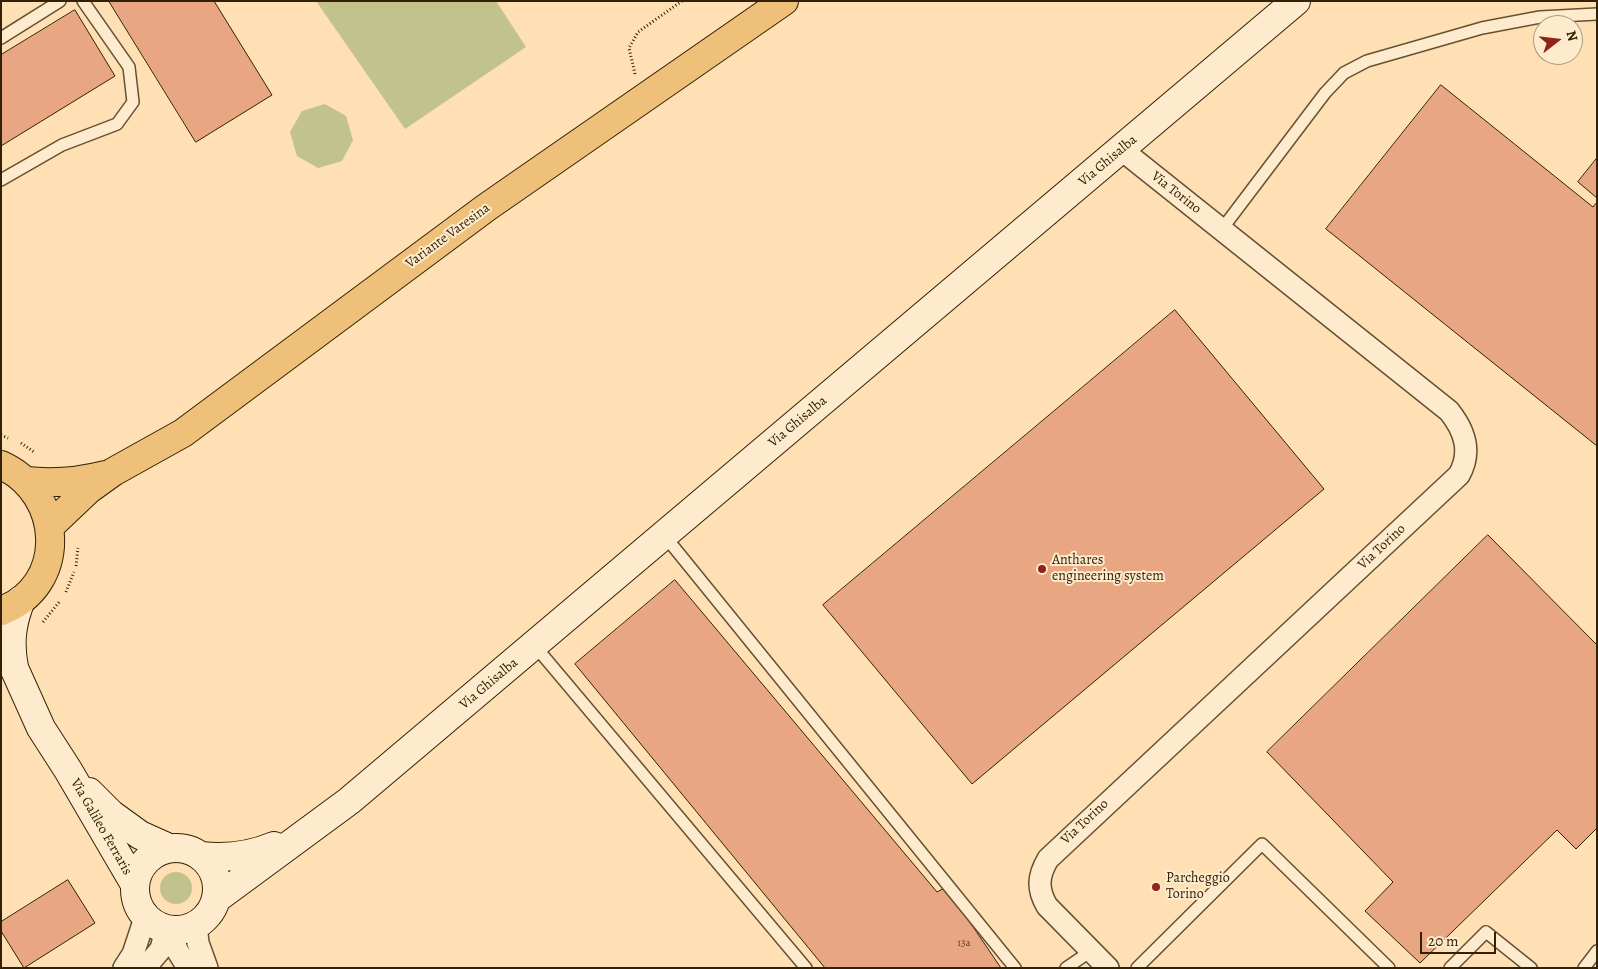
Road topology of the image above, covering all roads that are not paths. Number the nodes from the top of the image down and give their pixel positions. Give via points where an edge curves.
1 (60, 1) edge
2 (83, 1) edge
3 (784, 1) edge
4 (1296, 1) edge
5 (1597, 14) edge
6 (1, 38) edge
7 (1122, 150) junction
8 (1, 180) edge
9 (1222, 229) junction
10 (1, 465) edge
11 (113, 472) junction
12 (26, 481) junction
13 (50, 526) junction
14 (664, 535) junction
15 (11, 605) edge
16 (535, 646) junction
17 (8, 657) edge
18 (68, 770) junction
19 (297, 838) junction
20 (169, 848) junction
21 (201, 856) junction
22 (134, 883) junction
23 (216, 898) junction
24 (170, 926) junction
25 (1091, 951) junction
26 (1597, 951) edge
27 (124, 968) edge
28 (145, 968) edge
29 (188, 968) edge
30 (207, 968) edge
31 (806, 968) edge
32 (1015, 968) edge
33 (1066, 968) edge
34 (1108, 968) edge
35 (1137, 968) edge
36 (1389, 968) edge
37 (1450, 968) edge
38 (1531, 968) edge
39 (1584, 968) edge

1 - 6 lane
2 - 8 lane via 129,67 133,102 117,124 62,145
3 - 11 main road, Variante Varesina via 487,207 183,433
4 - 7 street, Via Ghisalba
5 - 9 lane via 1540,17 1482,28 1367,61 1344,73 1325,93
7 - 9 street, Via Torino
7 - 14 street, Via Ghisalba
9 - 25 street, Via Torino via 1449,411 1464,435 1466,458 1459,475 1048,859 1040,877 1042,897
10 - 12 main road, Variante Varesina
11 - 12 main road, Variante Varesina via 84,480
11 - 13 main road, Variante Varesina via 88,490
12 - 13 main road, Variante Varesina via 42,501
13 - 15 main road, Variante Varesina via 45,566 33,588
14 - 16 street, Via Ghisalba
14 - 32 lane
15 - 17 street, Via Galileo Ferraris via 14,617
16 - 19 street, Via Ghisalba via 349,801
16 - 31 lane
17 - 18 street, Via Galileo Ferraris via 41,728
18 - 20 street, Via Galileo Ferraris via 111,814 140,835
18 - 22 street, Via Galileo Ferraris
19 - 21 street, Via Ghisalba via 239,857
19 - 23 street, Via Ghisalba
20 - 21 street via 186,849
20 - 22 street via 146,860
21 - 23 street via 208,862 216,880
22 - 24 street via 135,896
23 - 24 street via 208,914
24 - 27 street via 133,954
24 - 28 street via 161,949
24 - 29 street via 177,950
24 - 30 street via 198,943
25 - 33 lane
25 - 34 street, Via Torino
26 - 39 lane
35 - 36 lane via 1262,844
37 - 38 lane via 1486,932

